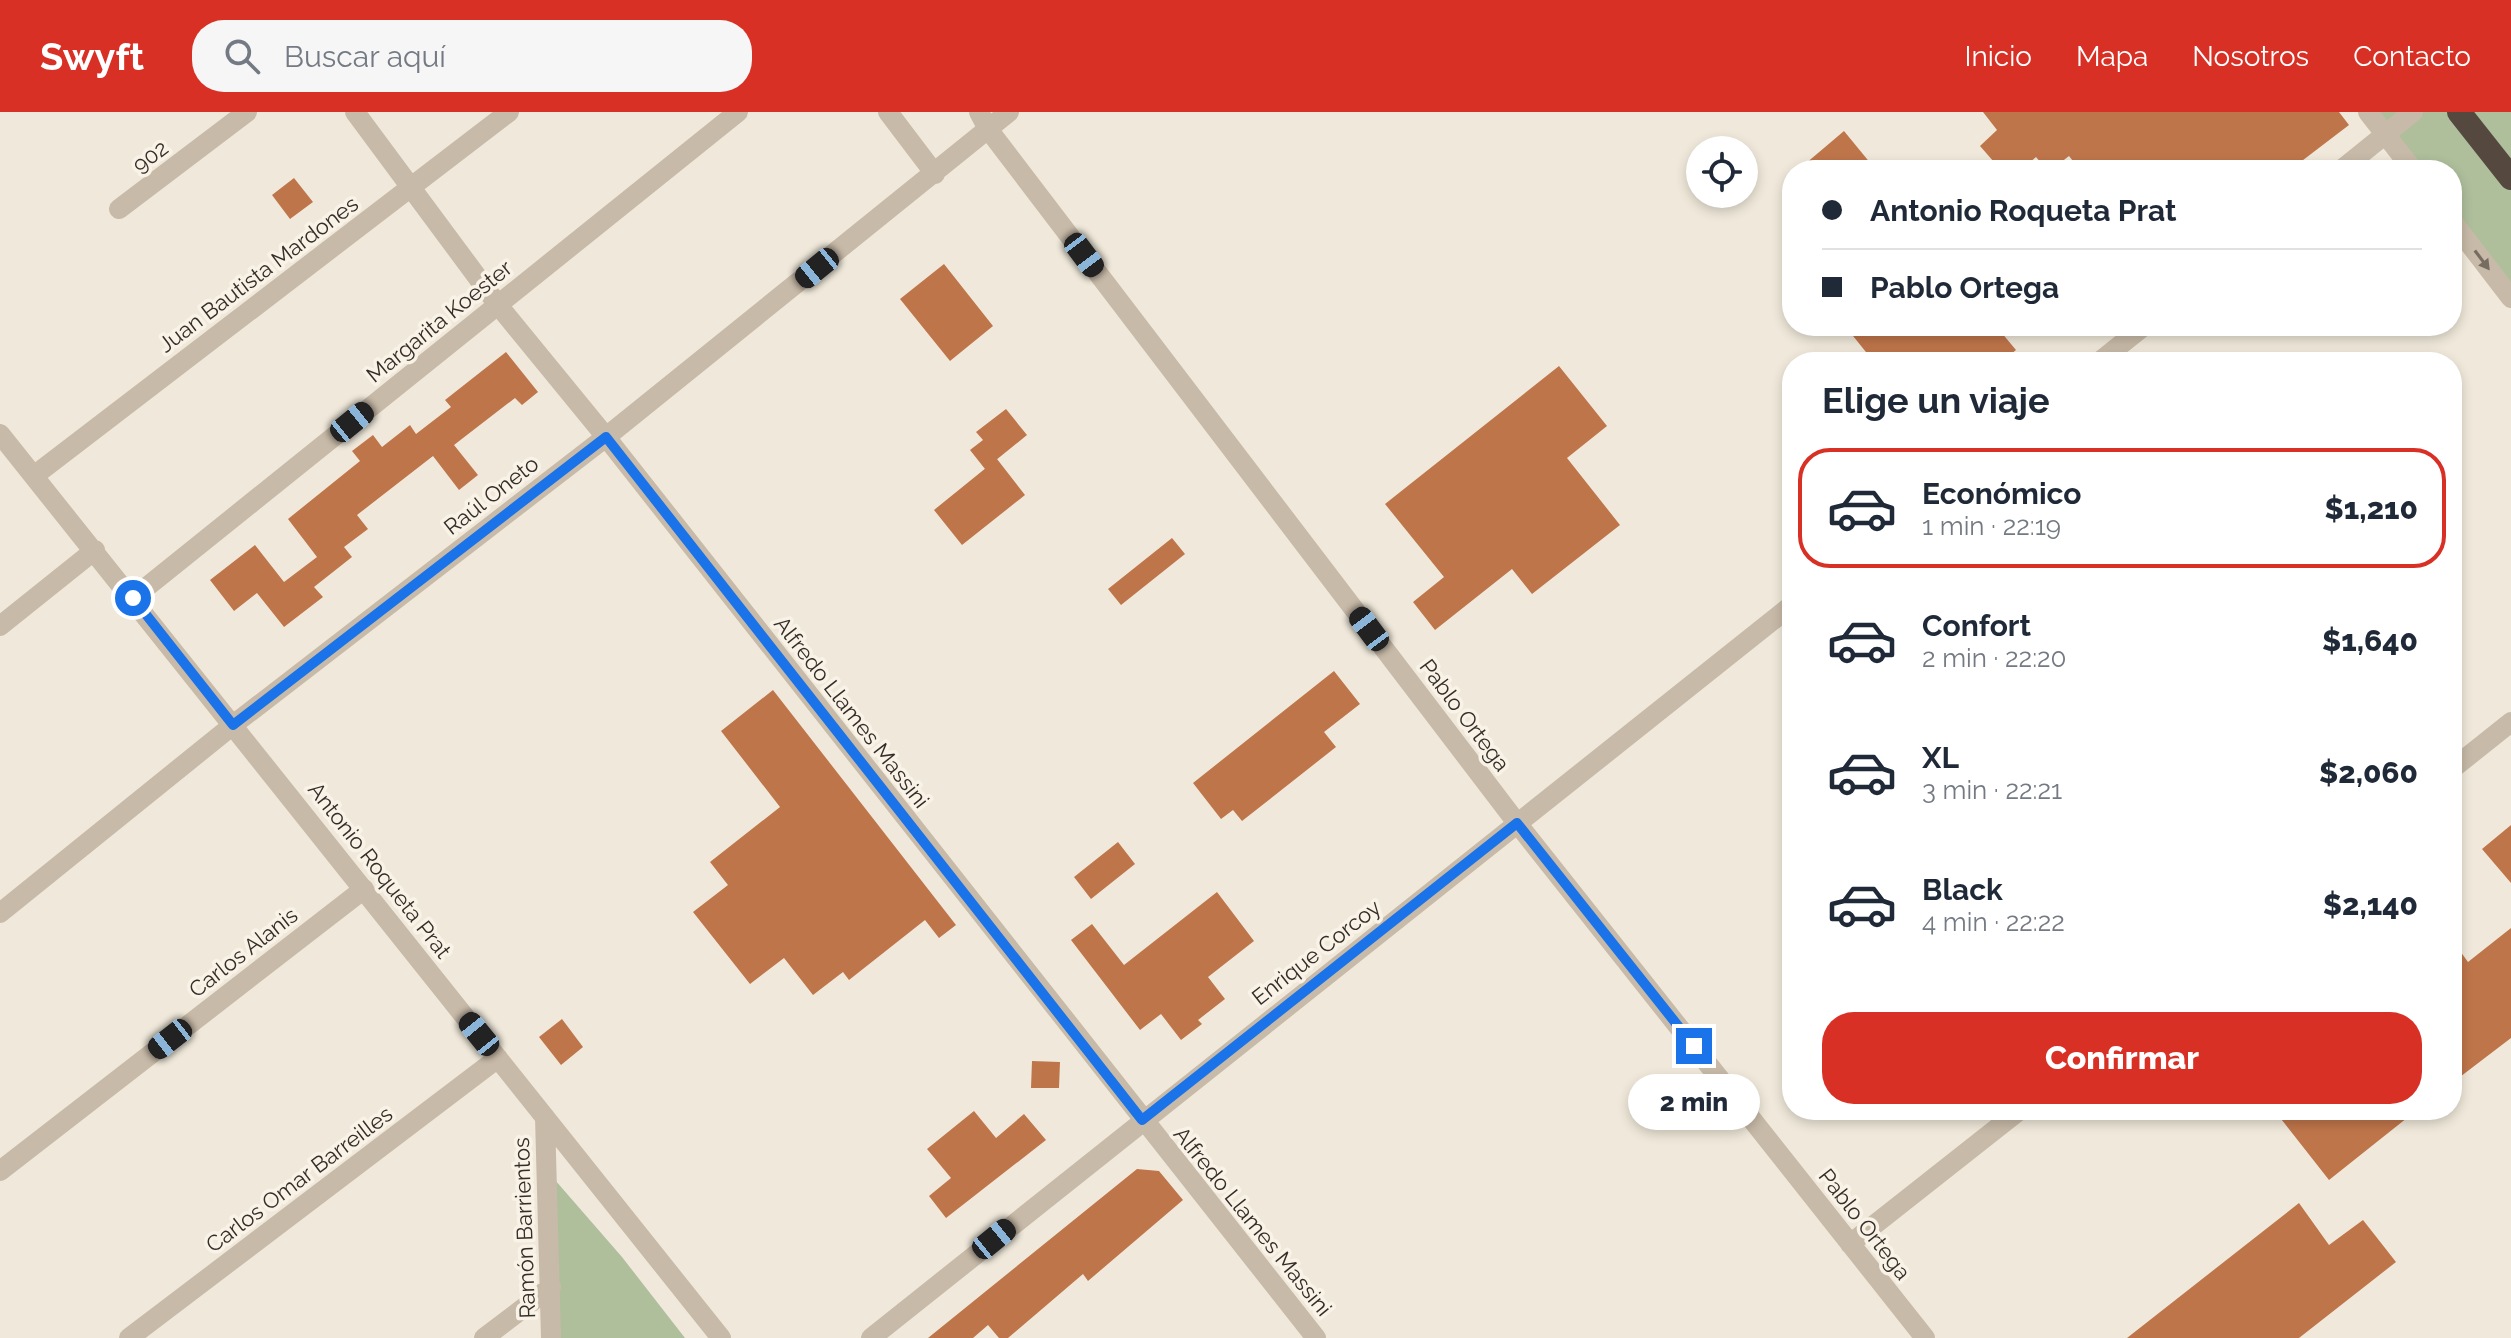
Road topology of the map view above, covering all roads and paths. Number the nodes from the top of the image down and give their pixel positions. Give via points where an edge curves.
1 (247, 112) edge
2 (355, 112) edge
3 (509, 112) edge
4 (738, 112) edge
5 (888, 112) edge
6 (1009, 112) edge
7 (2368, 112) edge
8 (2413, 112) edge
9 (2459, 112) edge
10 (984, 120) edge
11 (2386, 134) junction
12 (2354, 160) edge
13 (2406, 160) edge
14 (935, 174) junction
15 (2511, 178) edge
16 (411, 187) junction
17 (119, 209) dead end
18 (2462, 234) edge
19 (2511, 298) edge
20 (498, 305) junction
21 (2132, 336) edge
22 (2112, 352) edge
23 (0, 434) edge
24 (606, 437) junction
25 (35, 475) junction
26 (95, 550) junction
27 (133, 598) junction
28 (1782, 613) edge
29 (0, 626) edge
30 (2511, 722) edge
31 (233, 725) junction
32 (2462, 761) edge
33 (1517, 823) junction
34 (364, 889) junction
35 (0, 913) edge
36 (498, 1058) junction
37 (545, 1117) junction
38 (1142, 1120) junction
39 (2007, 1120) edge
40 (0, 1171) edge
41 (1850, 1244) junction
42 (551, 1287) junction
43 (129, 1338) edge
44 (484, 1338) edge
45 (551, 1338) edge
46 (721, 1338) edge
47 (871, 1338) edge
48 (1316, 1338) edge
49 (1925, 1338) edge

1 - 17 street, 902
2 - 16 street, Alfredo Llames Massini
3 - 16 street, Juan Bautista Mardones
4 - 20 street, Margarita Koester
5 - 14 street
6 - 10 street, Raúl Oneto
7 - 11 street
8 - 11 street
9 - 15 highway
10 - 14 street, Raúl Oneto
10 - 33 street, Pablo Ortega
11 - 12 street
11 - 13 street
14 - 24 street, Raúl Oneto
16 - 20 street, Alfredo Llames Massini
16 - 25 street, Juan Bautista Mardones
18 -> 19 street
20 - 24 street, Alfredo Llames Massini
20 - 27 street, Margarita Koester
21 - 22 street
23 - 25 street, Antonio Roqueta Prat
24 - 31 street, Raúl Oneto
24 - 38 street, Alfredo Llames Massini
25 - 26 street, Antonio Roqueta Prat
26 - 27 street, Antonio Roqueta Prat
26 - 29 street
27 - 31 street, Antonio Roqueta Prat
28 - 33 street, Enrique Corcoy
30 - 32 street
31 - 34 street, Antonio Roqueta Prat
31 - 35 street, Raúl Oneto
33 - 38 street, Enrique Corcoy
33 - 41 street, Pablo Ortega
34 - 36 street, Antonio Roqueta Prat
34 - 40 street, Carlos Alanis
36 - 37 street, Antonio Roqueta Prat
36 - 43 street, Carlos Omar Barreilles
37 - 42 street, Ramón Barrientos
37 - 46 street, Antonio Roqueta Prat
38 - 47 street, Enrique Corcoy
38 - 48 street, Alfredo Llames Massini
39 - 41 street
41 - 49 street, Pablo Ortega
42 - 44 street
42 - 45 street, Ramón Barrientos

